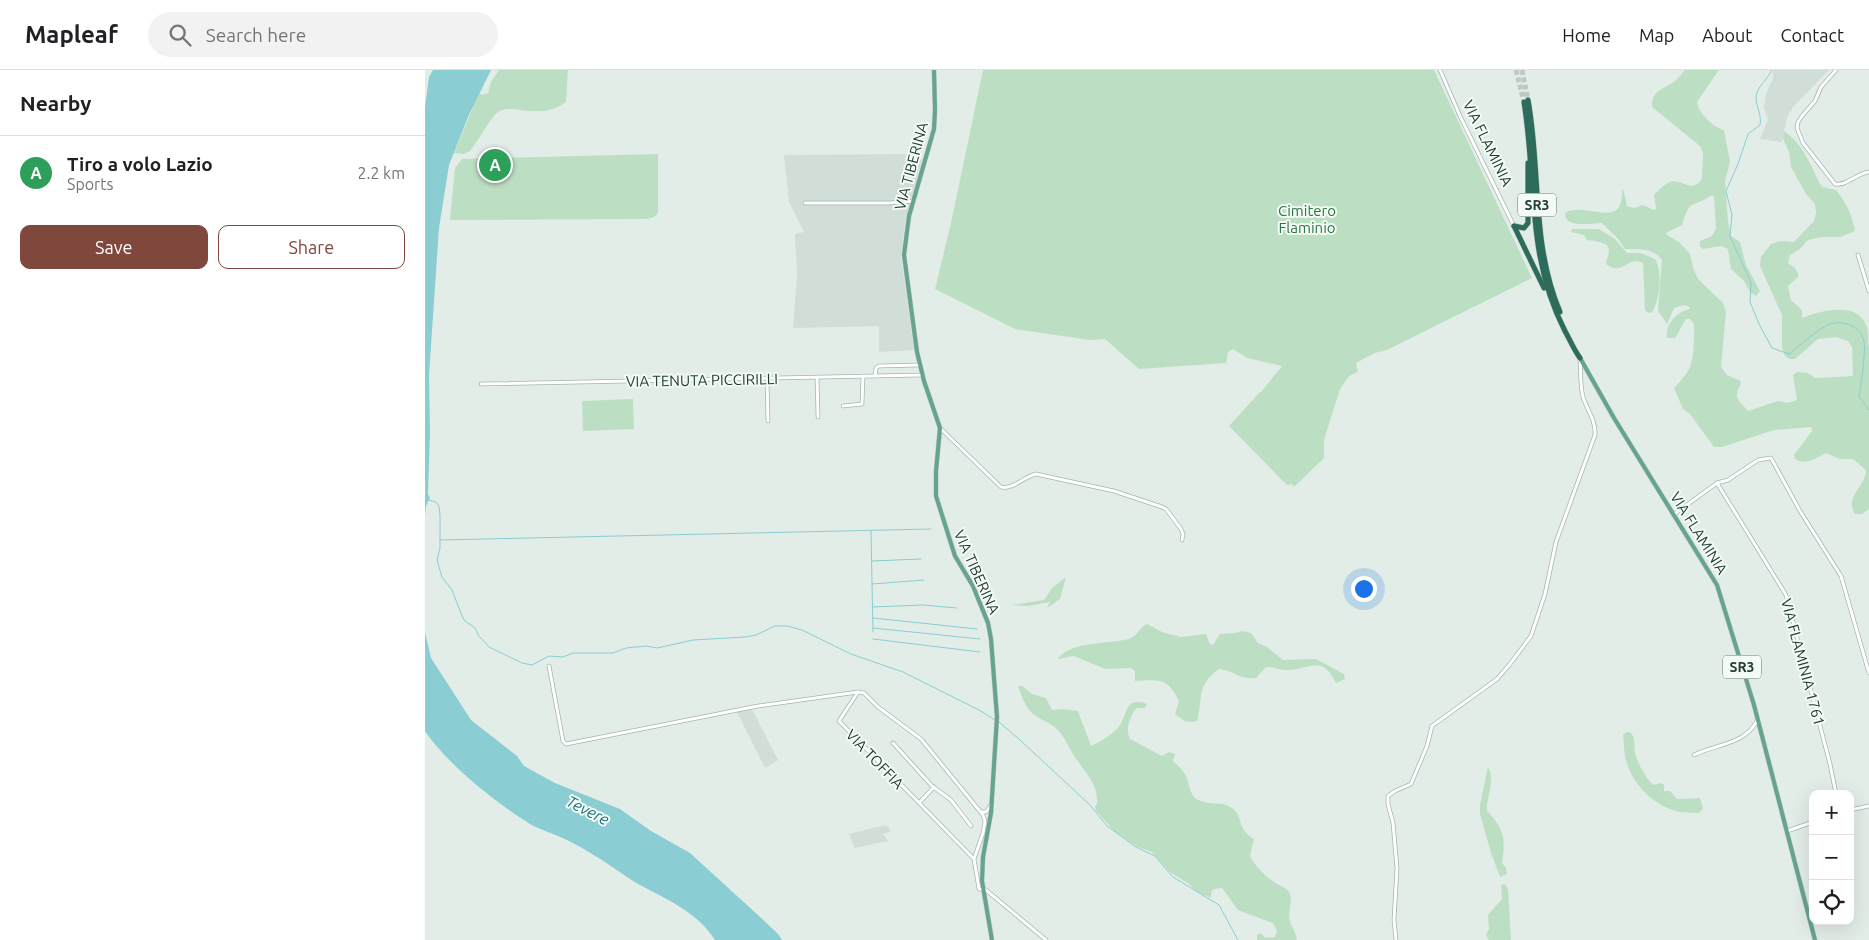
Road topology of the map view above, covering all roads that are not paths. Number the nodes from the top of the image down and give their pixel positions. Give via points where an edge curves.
1 (934, 70) edge
2 (1440, 70) edge
3 (1836, 70) edge
4 (1530, 148) junction
5 (1869, 172) edge
6 (914, 201) junction
7 (805, 203) dead end
8 (1514, 226) junction
9 (1858, 255) dead end
10 (1869, 291) edge
11 (1553, 305) junction
12 (1581, 358) junction
13 (921, 365) junction
14 (923, 375) junction
15 (863, 376) junction
16 (875, 376) junction
17 (817, 377) junction
18 (767, 378) junction
19 (481, 384) dead end
20 (843, 406) dead end
21 (818, 417) dead end
22 (768, 421) dead end
23 (940, 428) junction
24 (1717, 483) junction
25 (1673, 515) junction
26 (1182, 540) dead end
27 (549, 666) dead end
28 (1869, 673) edge
29 (858, 692) junction
30 (1758, 720) junction
31 (893, 743) dead end
32 (1694, 755) dead end
33 (934, 788) junction
34 (1835, 790) edge
35 (918, 803) junction
36 (991, 804) junction
37 (1869, 806) edge
38 (1854, 809) edge
39 (980, 812) junction
40 (986, 812) junction
41 (991, 813) junction
42 (1809, 823) edge
43 (971, 826) dead end
44 (1787, 831) junction
45 (973, 858) junction
46 (983, 890) junction
47 (992, 940) edge
48 (1045, 940) edge
49 (1396, 940) edge
50 (1815, 940) edge

1 - 6 main road, VIA TIBERINA via 933,130
2 - 8 street, VIA FLAMINIA
3 - 5 street via 1800,119 1798,134 1835,184
4 - 8 highway via 1528,223 1524,228
4 - 11 highway, VIA FLAMINIA / SR3 via 1534,223 1543,274
4 - 12 highway, VIA FLAMINIA / SR3 via 1526,101 1534,149 1544,262 1552,292
6 - 7 street
6 - 13 main road, VIA TIBERINA via 904,255
8 - 11 highway
9 - 10 street
11 - 12 highway, VIA FLAMINIA / SR3
12 - 25 main road, VIA FLAMINIA / SR3
12 - 49 street via 1582,390 1595,435 1556,542 1535,628 1497,679 1432,726 1411,784 1388,796 1397,868
13 - 14 main road, VIA TIBERINA
13 - 16 street via 879,366
14 - 16 street, VIA TENUTA PICCIRILLI
14 - 23 main road, VIA TIBERINA
15 - 16 street, VIA TENUTA PICCIRILLI
15 - 17 street, VIA TENUTA PICCIRILLI
15 - 20 street via 863,403
17 - 18 street, VIA TENUTA PICCIRILLI
17 - 21 street
18 - 19 street, VIA TENUTA PICCIRILLI
18 - 22 street
23 - 26 street via 1001,487 1009,487 1036,474 1121,493 1165,508 1181,529
23 - 36 main road, VIA TIBERINA via 936,496 955,556 967,575 991,639 997,718
24 - 25 street
24 - 28 street via 1728,480 1759,460 1771,458 1800,512 1841,576
24 - 34 street, VIA FLAMINIA 1761 via 1786,595
25 - 30 main road, VIA FLAMINIA / SR3 via 1717,585
27 - 29 street via 566,744 758,706
29 - 35 street, VIA TOFFIA via 839,721
29 - 39 street via 864,693 918,736
30 - 32 street via 1749,732 1732,742
30 - 44 main road, VIA FLAMINIA / SR3
31 - 33 street
33 - 35 street
33 - 43 street via 951,800
35 - 45 street, VIA TOFFIA
36 - 40 street
36 - 41 main road, VIA TIBERINA
37 - 38 street
39 - 40 street
39 - 45 street via 984,819 983,833
40 - 41 street
41 - 46 main road, VIA TIBERINA via 983,857
42 - 44 street
44 - 50 main road, VIA FLAMINIA / SR3
45 - 46 street via 979,888
46 - 47 main road, VIA TIBERINA
46 - 48 street

